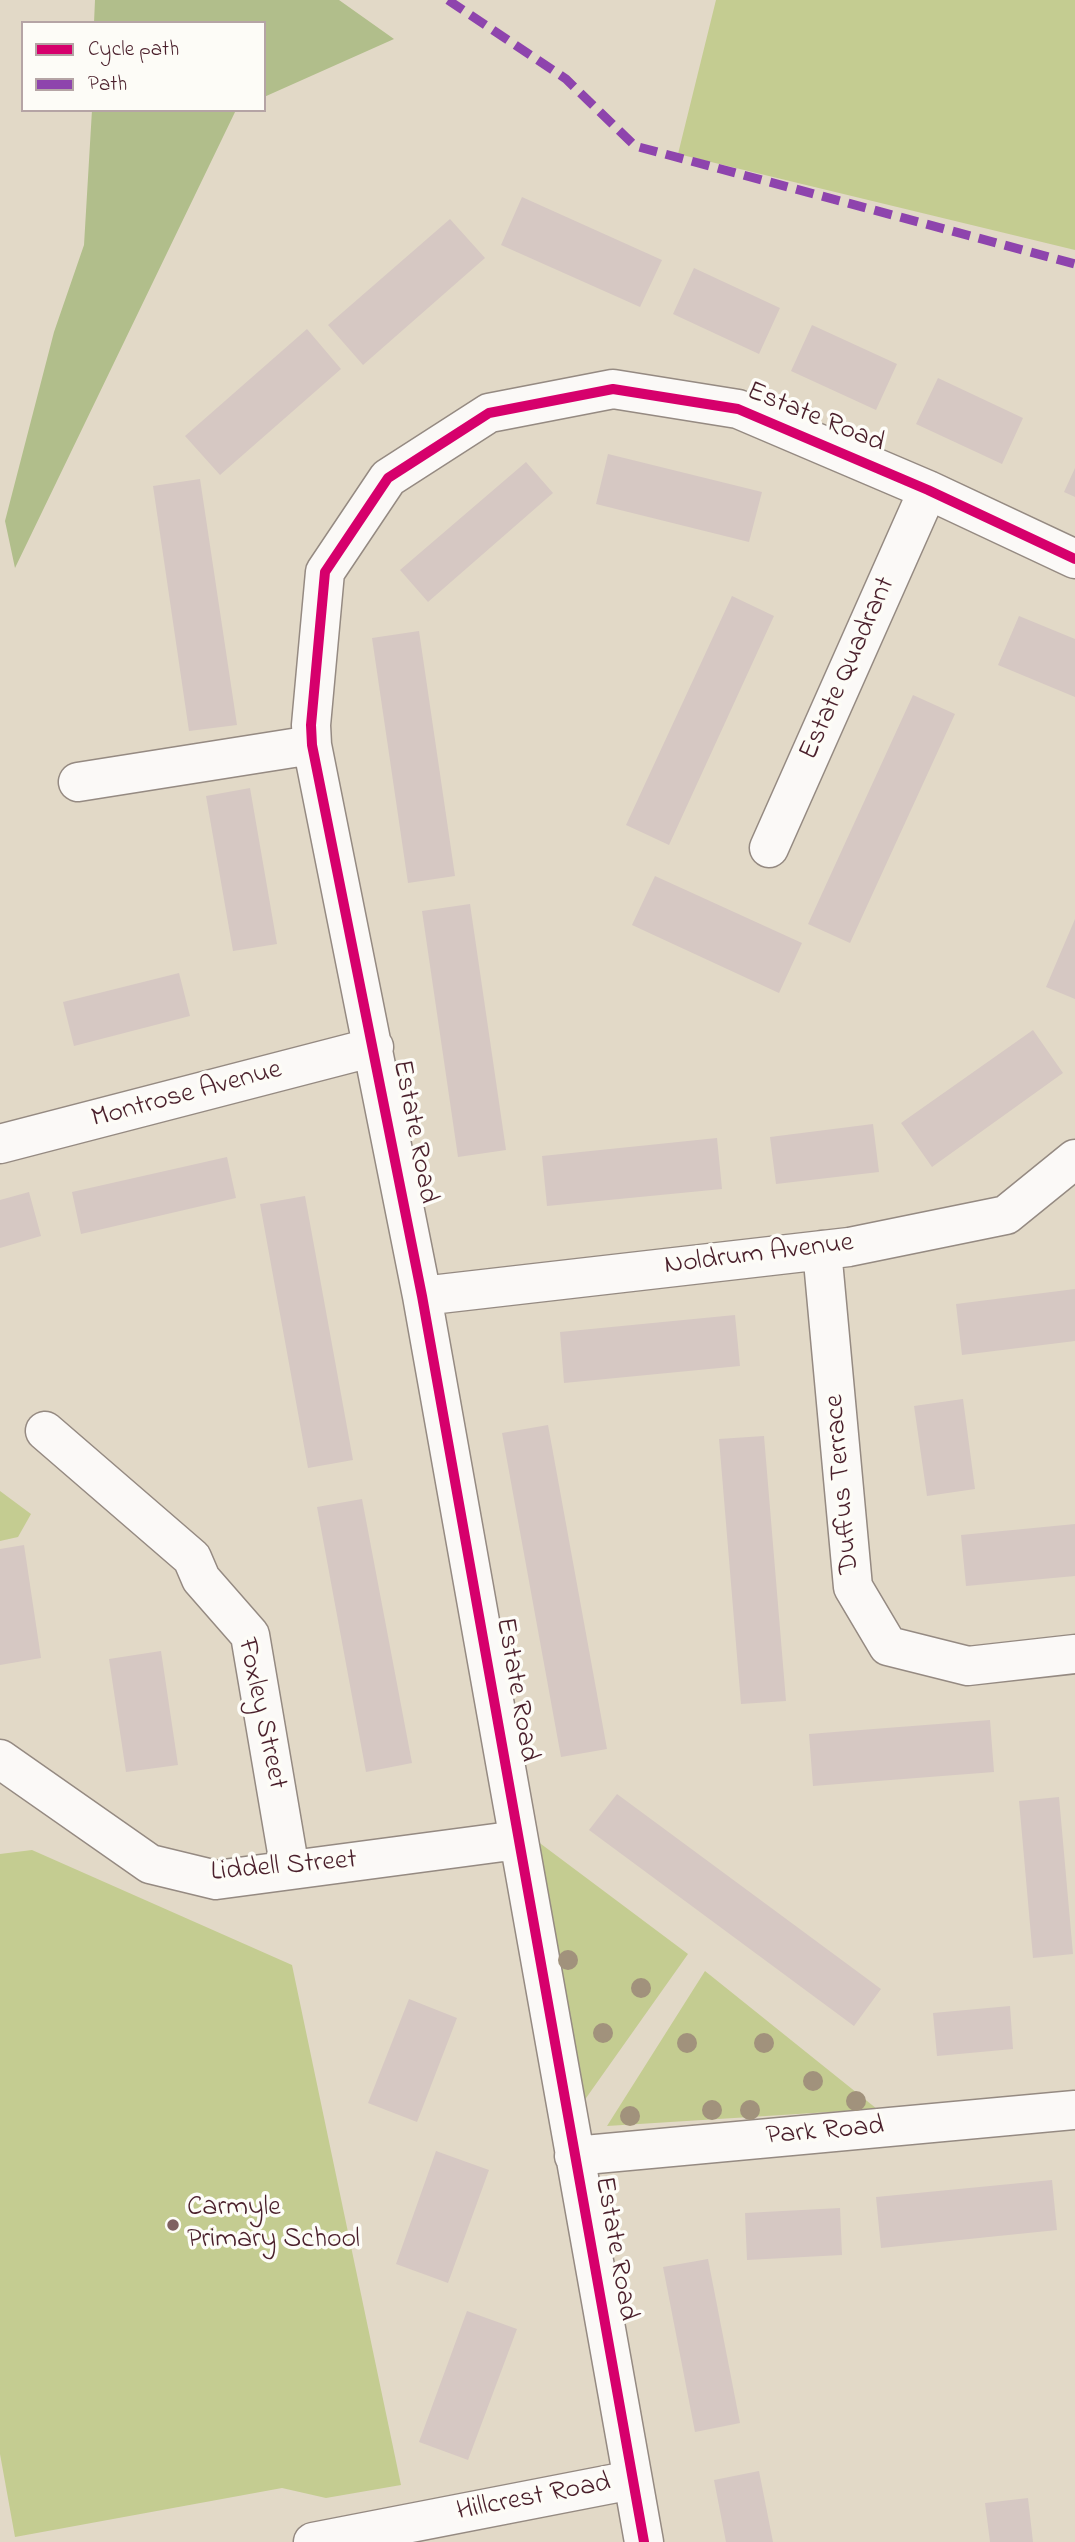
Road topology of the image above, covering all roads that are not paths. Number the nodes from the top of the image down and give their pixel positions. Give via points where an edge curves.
1 (928, 489) junction
2 (1075, 559) edge
3 (312, 745) junction
4 (78, 782) dead end
5 (769, 848) dead end
6 (373, 1048) junction
7 (0, 1144) edge
8 (1075, 1159) edge
9 (822, 1250) junction
10 (422, 1296) junction
11 (45, 1430) dead end
12 (1075, 1654) edge
13 (0, 1759) edge
14 (518, 1840) junction
15 (290, 1870) junction
16 (1075, 2110) edge
17 (575, 2156) junction
18 (632, 2480) junction
19 (313, 2542) edge
20 (644, 2542) edge

1 - 2 street, Estate Road
1 - 3 street, Estate Road via 738,409 613,389 489,413 388,478 326,572
1 - 5 street, Estate Quadrant
3 - 4 street
3 - 6 street, Estate Road
6 - 7 street, Montrose Avenue
6 - 10 street, Estate Road
8 - 9 street, Noldrum Avenue via 1006,1215
9 - 10 street, Noldrum Avenue
9 - 12 street, Duffus Terrace via 853,1587 888,1646 968,1666
10 - 14 street, Estate Road
11 - 15 street, Foxley Street via 192,1558 201,1579 250,1635
13 - 15 street, Liddell Street via 150,1864 216,1880
14 - 15 street, Liddell Street
14 - 17 street, Estate Road
16 - 17 street, Park Road
17 - 18 street, Estate Road
18 - 19 street, Hillcrest Road
18 - 20 street, Estate Road

